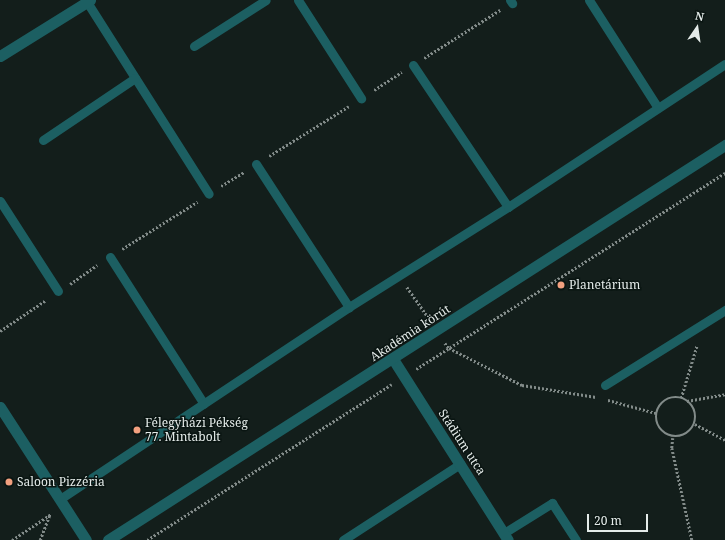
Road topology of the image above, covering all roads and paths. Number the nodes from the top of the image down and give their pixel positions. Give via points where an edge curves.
1 (266, 0) edge
2 (298, 0) edge
3 (589, 0) edge
4 (89, 1) edge
5 (194, 46) dead end
6 (0, 56) edge
7 (725, 64) edge
8 (413, 65) dead end
9 (135, 78) junction
10 (361, 98) dead end
11 (658, 108) junction
12 (43, 140) dead end
13 (725, 145) edge
14 (256, 164) dead end
15 (725, 173) edge
16 (209, 194) dead end
17 (0, 201) edge
18 (508, 207) junction
19 (110, 257) dead end
20 (400, 275) junction
21 (58, 291) dead end
22 (349, 307) junction
23 (725, 310) edge
24 (704, 324) junction
25 (437, 331) junction
26 (449, 348) junction
27 (393, 359) junction
28 (404, 376) junction
29 (605, 385) dead end
30 (725, 394) edge
31 (681, 398) junction
32 (687, 401) junction
33 (204, 404) junction
34 (0, 406) edge
35 (656, 414) junction
36 (695, 424) junction
37 (673, 438) junction
38 (725, 440) edge
39 (460, 464) junction
40 (62, 502) junction
41 (50, 515) junction
42 (506, 537) edge
43 (12, 540) edge
44 (40, 540) edge
45 (86, 540) edge
46 (108, 540) edge
47 (147, 540) edge
48 (343, 540) edge
49 (576, 540) edge
50 (692, 540) edge

1 - 5 lane
2 - 10 lane
3 - 11 lane
4 - 6 street
4 - 9 lane
7 - 11 lane
8 - 18 lane
9 - 12 lane
9 - 16 lane
11 - 18 lane
13 - 25 street, Akadémia körút
14 - 22 lane
15 - 26 path
17 - 21 lane
18 - 20 lane
19 - 33 lane
20 - 22 lane
20 - 25 path
22 - 33 lane
23 - 24 lane
24 - 29 lane
24 - 31 path
25 - 26 path
25 - 27 street, Akadémia körút
26 - 28 path
26 - 35 path via 522,385 589,395
27 - 28 street, Stádium utca
27 - 46 street, Akadémia körút
28 - 39 street, Stádium utca
28 - 47 path
30 - 32 path
31 - 32 path
31 - 35 path via 675,397 663,402
32 - 36 path via 695,411
33 - 40 lane
34 - 40 street
35 - 37 path via 662,432
36 - 37 path via 687,434
36 - 38 path
37 - 50 path via 672,448
39 - 42 street, Stádium utca
39 - 48 lane
40 - 41 path
40 - 45 street
41 - 43 path
41 - 44 path
42 - 49 lane via 552,503

